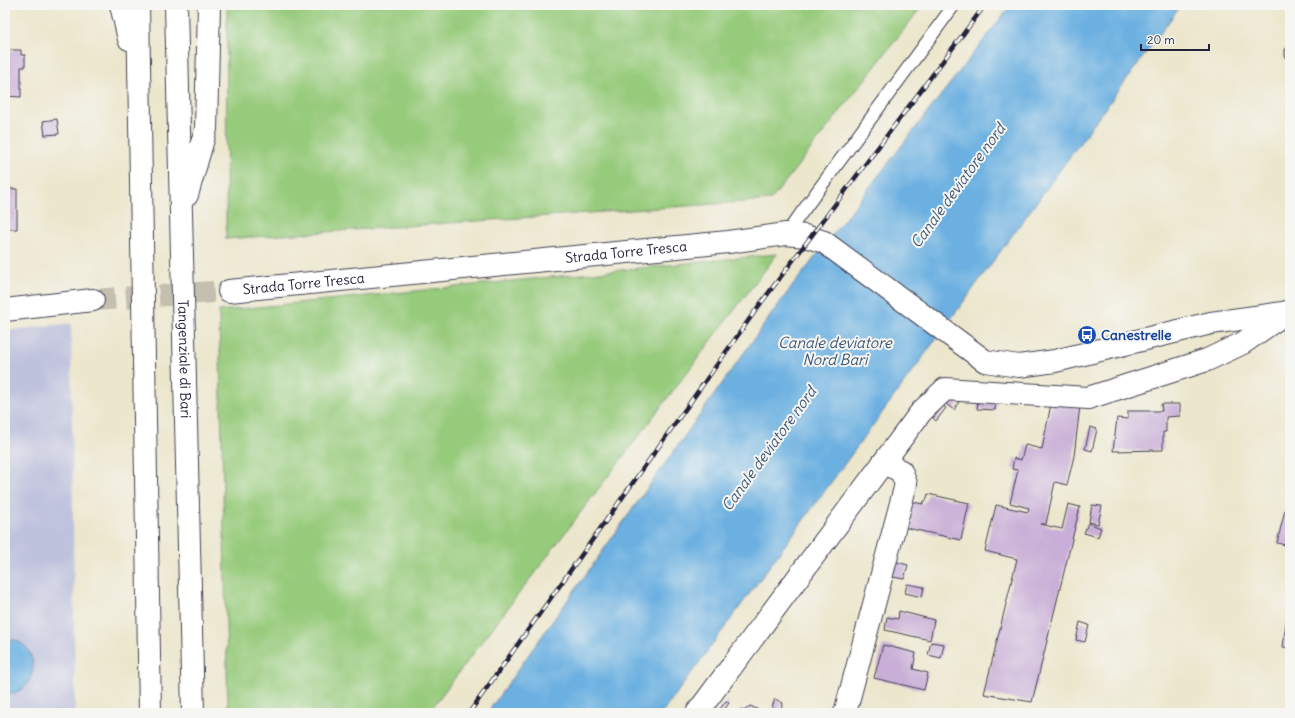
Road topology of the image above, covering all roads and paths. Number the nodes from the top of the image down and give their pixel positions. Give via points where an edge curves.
1 (122, 5) edge
2 (138, 5) edge
3 (176, 5) edge
4 (209, 5) edge
5 (954, 5) edge
6 (140, 91) junction
7 (181, 215) junction
8 (786, 234) junction
9 (229, 291) tunnel mouth
10 (93, 300) tunnel mouth
11 (5, 310) edge
12 (1288, 312) edge
13 (883, 462) junction
14 (150, 713) edge
15 (193, 713) edge
16 (697, 713) edge
17 (845, 713) edge

1 - 6 main road
2 - 6 main road
3 - 7 main road, Tangenziale di Bari
4 - 7 main road via 206,129
5 - 8 lane
6 - 14 main road
7 - 15 main road, Tangenziale di Bari
8 - 9 main road, Strada Torre Tresca via 728,242
8 - 12 main road, Strada Torre Tresca via 824,242 985,361 1019,366 1055,361 1211,323
10 - 11 main road
12 - 13 main road via 1243,343 1207,360 1088,398 944,389 920,412
13 - 16 main road
13 - 17 main road via 901,471 906,484

